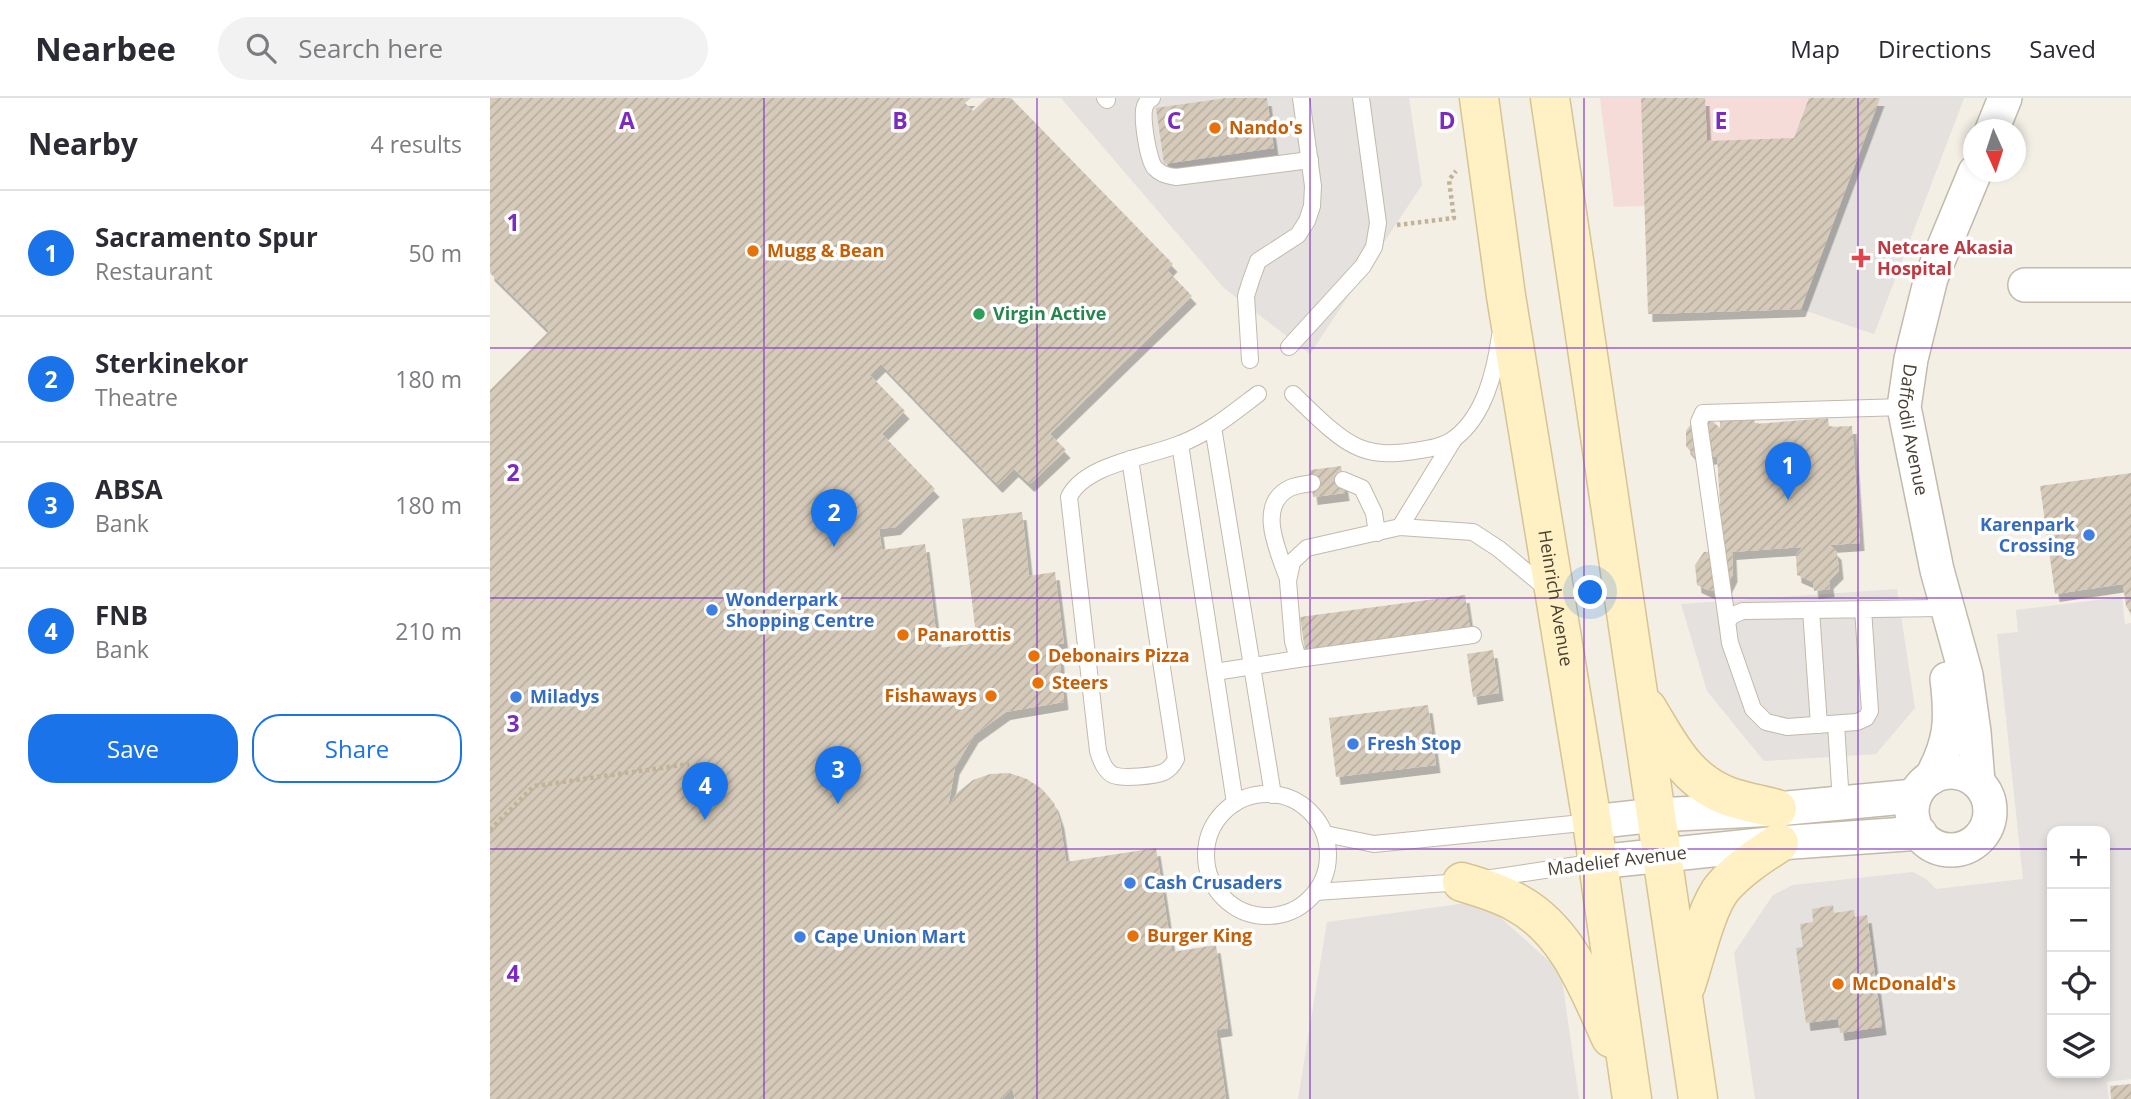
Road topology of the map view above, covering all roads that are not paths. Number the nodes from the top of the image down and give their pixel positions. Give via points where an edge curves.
1 (1152, 98) edge
2 (1301, 98) edge
3 (1361, 98) edge
4 (1479, 98) edge
5 (1550, 98) edge
6 (2005, 98) edge
7 (1996, 119) edge
8 (1310, 160) junction
9 (1971, 182) edge
10 (2025, 285) dead end
11 (2131, 285) edge
12 (1506, 296) junction
13 (1289, 347) dead end
14 (1250, 360) dead end
15 (1258, 394) dead end
16 (1293, 394) dead end
17 (1904, 407) junction
18 (1213, 427) junction
19 (1454, 439) junction
20 (1180, 444) junction
21 (1130, 459) junction
22 (1343, 480) dead end
23 (1312, 483) dead end
24 (1400, 527) junction
25 (1377, 533) junction
26 (1937, 570) junction
27 (1289, 582) junction
28 (1554, 595) junction
29 (1940, 608) junction
30 (1863, 609) junction
31 (1811, 610) junction
32 (1727, 621) junction
33 (1474, 635) dead end
34 (1298, 659) junction
35 (1252, 666) junction
36 (1215, 672) junction
37 (1639, 694) junction
38 (1836, 724) junction
39 (1819, 725) junction
40 (1978, 782) junction
41 (1923, 787) junction
42 (1273, 795) junction
43 (1236, 803) junction
44 (1841, 803) junction
45 (1656, 816) junction
46 (1592, 822) junction
47 (1778, 826) junction
48 (1920, 833) junction
49 (1325, 834) junction
50 (1663, 855) junction
51 (1597, 862) junction
52 (1462, 882) junction
53 (1315, 892) junction
54 (1683, 994) junction
55 (1630, 1087) edge
56 (1699, 1099) edge

1 - 8 lane via 1143,113 1150,159 1153,167 1167,176
2 - 8 lane
3 - 13 lane via 1378,223 1374,247 1363,266
4 - 12 street, Heinrich Avenue
5 - 37 street
6 - 7 street
8 - 14 lane via 1313,186 1307,221 1298,235 1258,261 1248,288
9 - 17 street, Daffodil Avenue via 1931,278
10 - 11 street
12 - 19 lane via 1495,370 1478,410
12 - 28 street, Heinrich Avenue
15 - 18 lane
16 - 19 lane via 1358,448 1381,454 1403,452
17 - 26 street, Daffodil Avenue
17 - 32 lane via 1703,413 1699,422
18 - 20 lane
18 - 35 lane
19 - 24 lane
20 - 21 lane
20 - 36 lane
21 - 21 lane via 1176,759 1167,771 1155,775 1119,777 1106,769 1098,751 1069,497 1085,478
22 - 25 lane via 1362,488
23 - 27 lane via 1290,488 1276,500 1271,512 1274,538
24 - 25 lane
24 - 28 lane via 1473,532
25 - 27 lane via 1307,548 1292,562
26 - 29 street, Daffodil Avenue
26 - 40 street, Daffodil Avenue via 1966,675
27 - 34 lane
28 - 46 street, Heinrich Avenue
29 - 30 lane
29 - 41 street, Daffodil Avenue via 1950,732 1943,756
30 - 31 lane
30 - 38 lane via 1871,711 1857,722
31 - 32 lane via 1742,611
31 - 39 lane
32 - 39 lane via 1753,709 1766,722 1787,727
33 - 34 lane
34 - 35 lane
35 - 36 lane
35 - 42 lane
36 - 43 lane
37 - 45 street
37 - 47 street via 1679,761 1700,782
38 - 39 lane
38 - 44 lane
40 - 41 street via 1967,775 1943,773
40 - 48 street, Daffodil Avenue via 1990,817 1977,839 1966,847 1941,848
41 - 44 street, Madelief Avenue
41 - 48 street via 1912,809
42 - 43 lane
42 - 49 lane via 1306,808
43 - 53 lane via 1221,814 1206,849 1213,885 1225,900 1262,916 1303,906
44 - 47 street, Madelief Avenue
45 - 46 street, Madelief Avenue
45 - 47 street, Madelief Avenue
45 - 50 street
46 - 49 lane, Madelief Avenue via 1374,844
46 - 51 street, Heinrich Avenue
47 - 48 street, Madelief Avenue
47 - 50 street, Madelief Avenue
47 - 54 street via 1721,889
49 - 53 lane via 1325,874
50 - 51 street, Madelief Avenue
50 - 54 street
51 - 52 lane, Madelief Avenue
51 - 55 street, Heinrich Avenue
52 - 53 lane, Madelief Avenue
52 - 55 street via 1519,904 1559,937 1578,968
54 - 56 street

